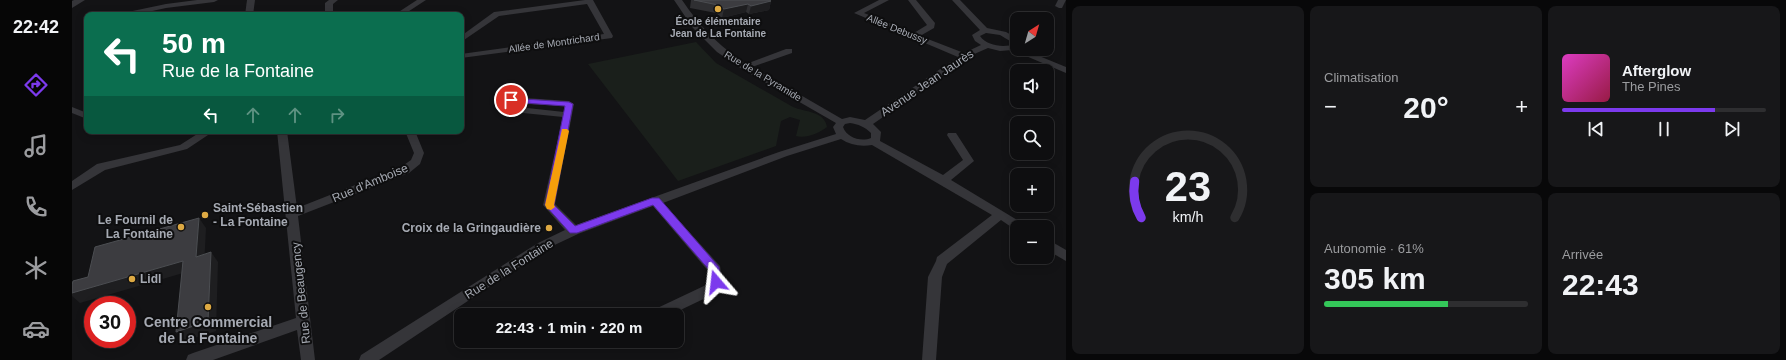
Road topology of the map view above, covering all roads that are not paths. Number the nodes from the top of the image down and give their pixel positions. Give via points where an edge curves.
1 (81, 0) edge
2 (214, 0) edge
3 (251, 0) edge
4 (334, 0) edge
5 (422, 0) edge
6 (678, 0) edge
7 (885, 0) edge
8 (912, 0) edge
9 (956, 0) edge
10 (589, 1) edge
11 (72, 4) edge
12 (137, 12) edge
13 (249, 12) edge
14 (329, 12) edge
15 (403, 12) edge
16 (985, 31) junction
17 (914, 36) junction
18 (464, 38) edge
19 (1010, 40) edge
20 (989, 45) junction
21 (1010, 46) edge
22 (789, 51) dead end
23 (464, 56) edge
24 (964, 56) junction
25 (1038, 56) edge
26 (745, 67) junction
27 (1066, 70) edge
28 (72, 110) edge
29 (84, 115) edge
30 (568, 115) junction
31 (841, 122) junction
32 (866, 124) junction
33 (204, 134) edge
34 (282, 134) edge
35 (411, 134) edge
36 (842, 135) junction
37 (952, 135) dead end
38 (873, 141) junction
39 (944, 180) junction
40 (72, 186) edge
41 (655, 200) junction
42 (292, 214) junction
43 (1000, 214) junction
44 (1010, 220) edge
45 (574, 231) junction
46 (1054, 248) edge
47 (1066, 256) edge
48 (671, 308) edge
49 (303, 322) junction
50 (193, 360) edge
51 (308, 360) edge
52 (366, 360) edge
53 (929, 360) edge

1 - 11 street
2 - 12 street
3 - 13 street
4 - 14 street via 329,3
5 - 15 street
6 - 26 street, Rue de la Pyramide via 687,15 708,38 720,50
7 - 17 street, Allée Debussy via 858,13
8 - 17 street via 931,23 931,26
9 - 16 street
10 - 18 street via 497,14
10 - 23 street, Allée de Montrichard via 609,36
16 - 19 street via 1004,34
16 - 20 street via 977,33 976,37
17 - 24 street, Allée Debussy
20 - 21 street via 1003,48
20 - 24 street, Avenue Jean Jaurès
22 - 26 street
24 - 32 street, Avenue Jean Jaurès
25 - 27 street
26 - 31 street, Rue de la Pyramide
28 - 29 street
30 - 30 street via 506,109 502,105 511,100 569,104
30 - 45 street via 549,205
31 - 32 street via 854,120
31 - 36 street via 838,127
32 - 38 street via 877,134
33 - 40 street via 183,148 101,167
34 - 42 street, Rue de Beaugency
35 - 42 street, Rue d'Amboise via 419,153 416,162 406,170
36 - 38 street via 859,142
36 - 41 street, Rue de la Fontaine
37 - 39 street via 969,161
38 - 39 street
39 - 43 street
41 - 45 street, Rue de la Fontaine
41 - 48 street via 715,270 716,282 711,289
42 - 49 street, Rue de Beaugency
43 - 44 street
43 - 53 street via 942,261 936,277
45 - 52 street, Rue de la Fontaine via 542,246
46 - 47 street
49 - 50 street
49 - 51 street, Rue de Beaugency

